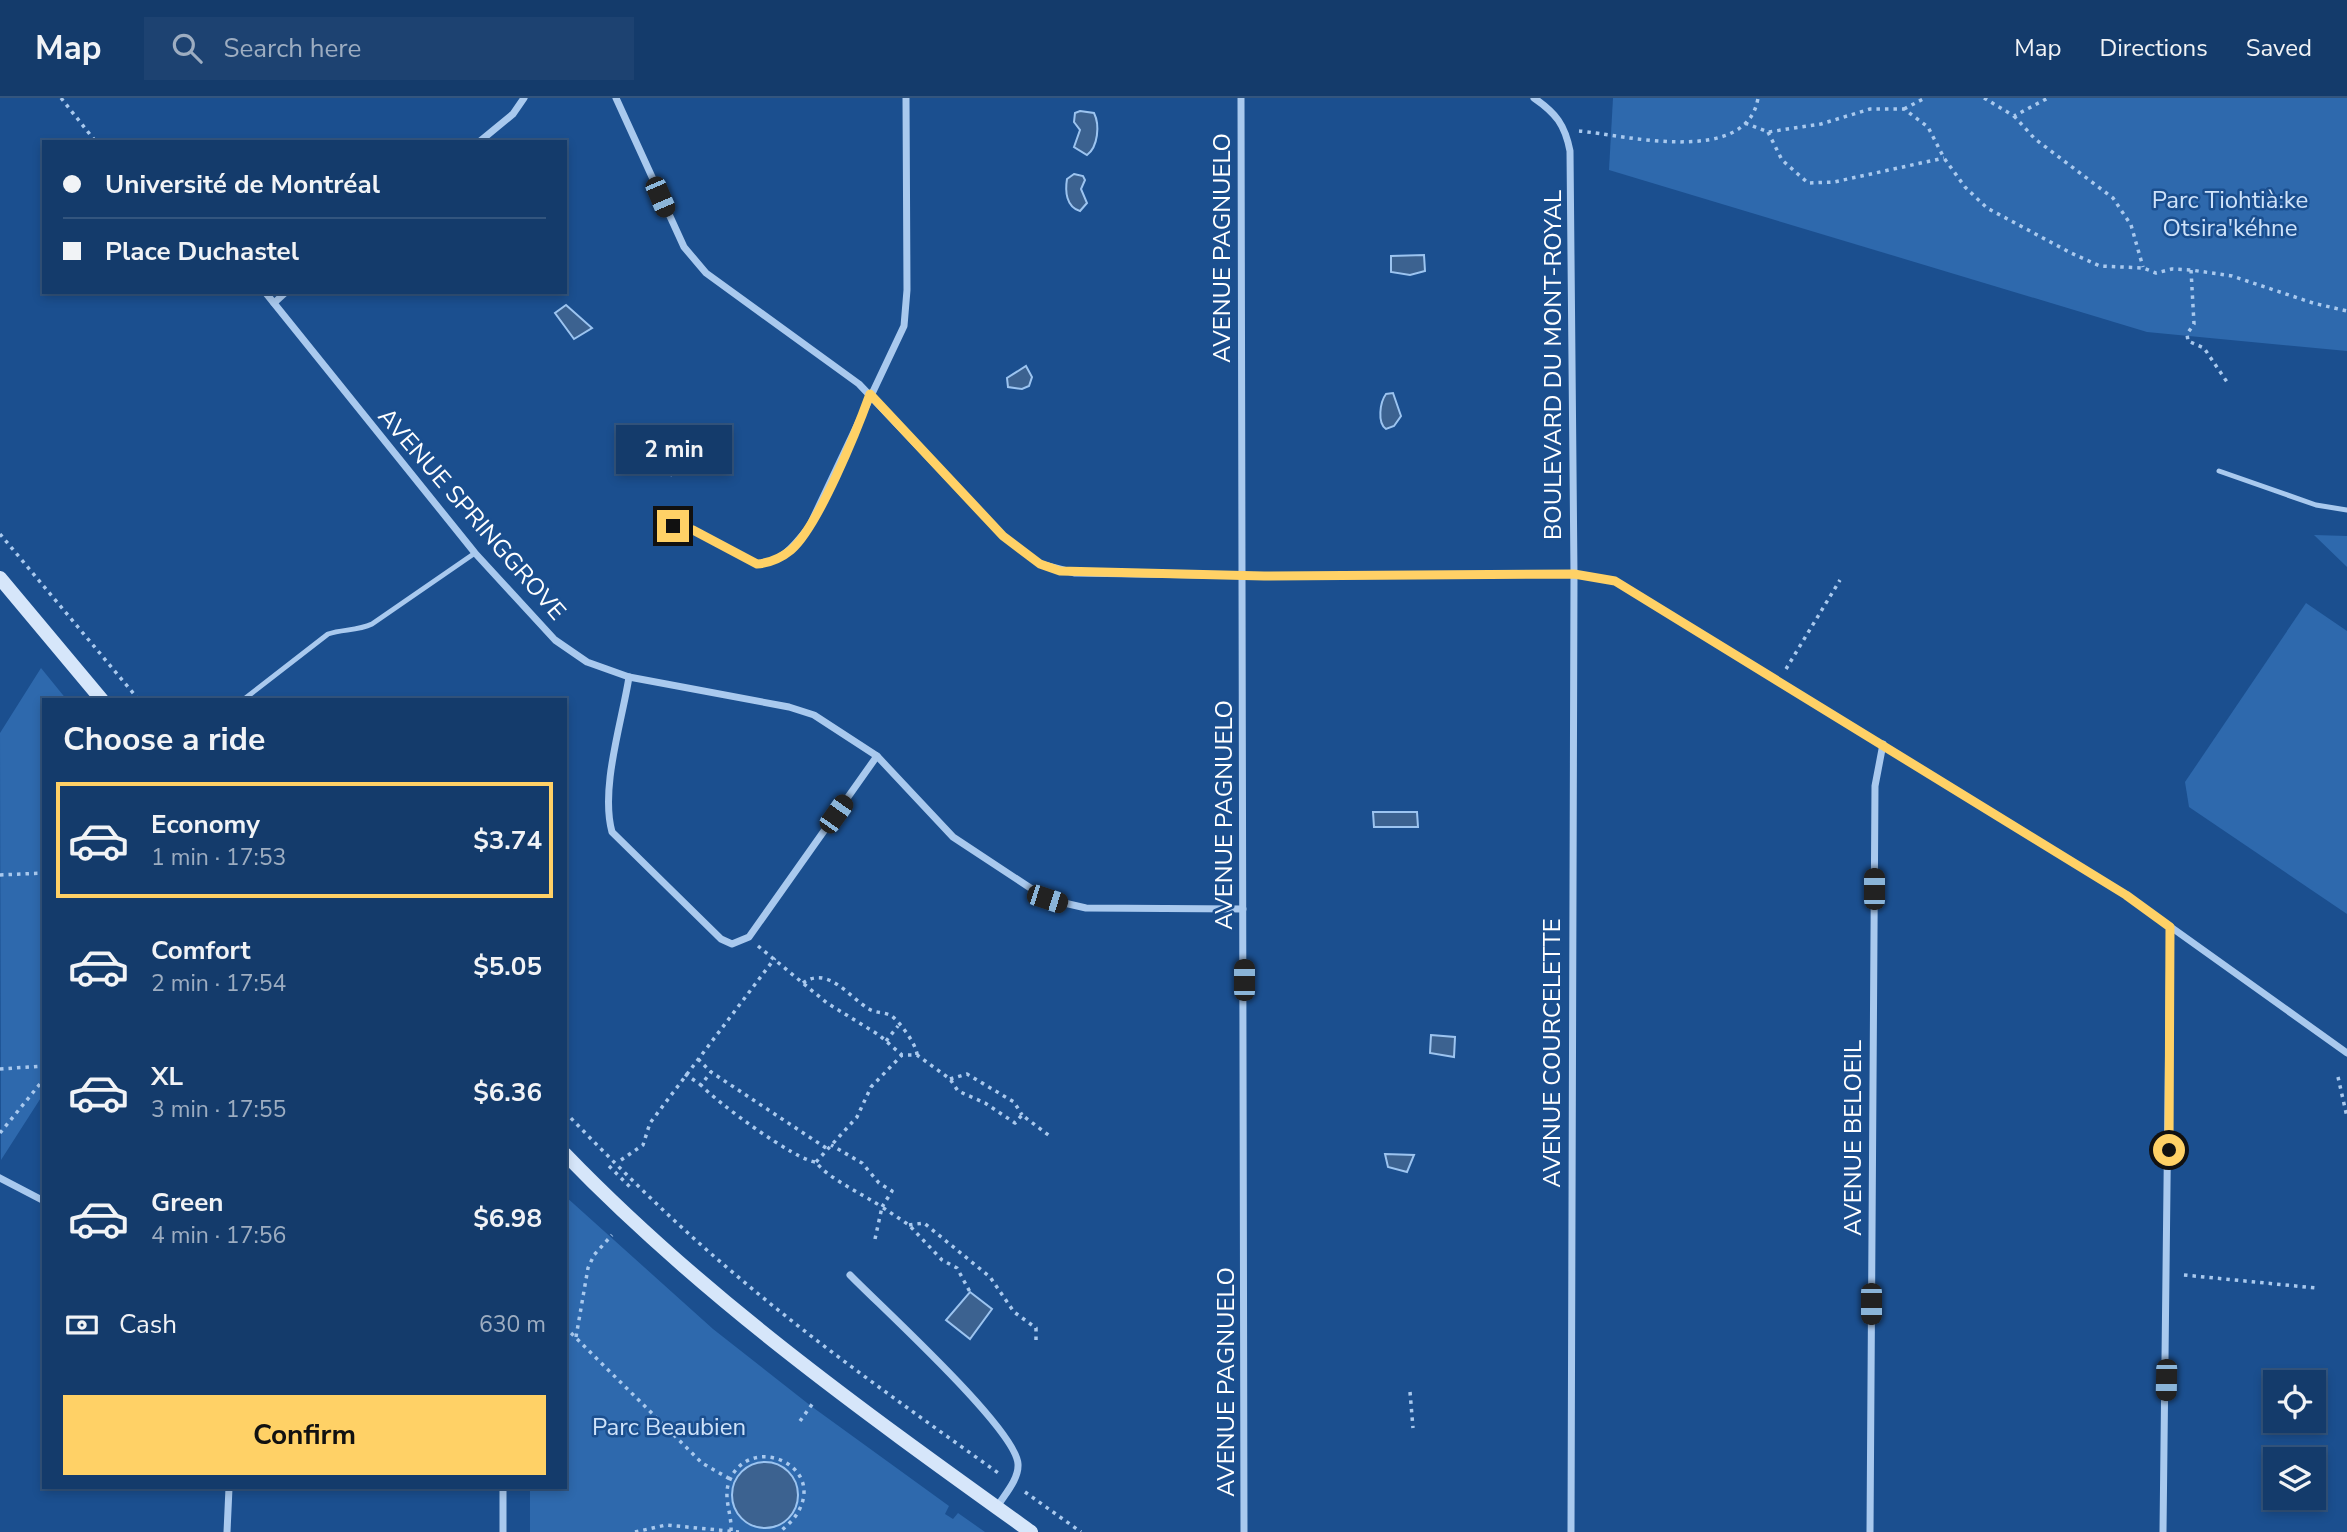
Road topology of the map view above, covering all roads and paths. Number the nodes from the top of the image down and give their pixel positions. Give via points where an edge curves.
1 (61, 98) edge
2 (523, 98) edge
3 (616, 98) edge
4 (906, 98) edge
5 (1241, 98) edge
6 (1534, 98) edge
7 (1758, 98) edge
8 (1926, 98) edge
9 (1984, 98) edge
10 (2048, 98) edge
11 (2042, 100) edge
12 (1904, 109) junction
13 (2014, 116) junction
14 (1745, 123) junction
15 (1566, 130) junction
16 (1768, 132) junction
17 (94, 140) edge
18 (481, 140) edge
19 (1944, 158) junction
20 (2143, 268) junction
21 (2191, 270) junction
22 (267, 294) edge
23 (284, 294) edge
24 (274, 303) junction
25 (2347, 311) edge
26 (2227, 382) dead end
27 (870, 394) junction
28 (2219, 471) dead end
29 (2347, 510) edge
30 (673, 526) dead end
31 (0, 534) edge
32 (475, 553) junction
33 (1574, 574) junction
34 (1243, 576) junction
35 (0, 578) edge
36 (1840, 580) dead end
37 (629, 677) junction
38 (1779, 680) junction
39 (100, 698) edge
40 (137, 698) edge
41 (246, 698) edge
42 (1883, 744) junction
43 (877, 756) junction
44 (42, 873) edge
45 (0, 875) edge
46 (1243, 909) junction
47 (2170, 927) junction
48 (758, 946) dead end
49 (775, 958) junction
50 (803, 983) junction
51 (898, 1026) junction
52 (886, 1041) junction
53 (2347, 1054) edge
54 (902, 1055) junction
55 (918, 1055) junction
56 (698, 1059) junction
57 (42, 1066) edge
58 (0, 1069) edge
59 (711, 1072) junction
60 (685, 1074) junction
61 (2337, 1077) dead end
62 (950, 1079) junction
63 (42, 1081) edge
64 (701, 1085) junction
65 (567, 1114) edge
66 (1023, 1115) junction
67 (2347, 1116) edge
68 (0, 1133) edge
69 (1051, 1137) dead end
70 (831, 1145) junction
71 (826, 1148) junction
72 (567, 1156) edge
73 (621, 1160) dead end
74 (816, 1162) junction
75 (609, 1166) dead end
76 (0, 1178) edge
77 (631, 1188) dead end
78 (42, 1200) edge
79 (882, 1207) junction
80 (909, 1225) junction
81 (612, 1234) dead end
82 (876, 1239) dead end
83 (964, 1258) junction
84 (957, 1268) junction
85 (850, 1275) dead end
86 (2184, 1275) dead end
87 (2316, 1288) dead end
88 (970, 1292) dead end
89 (567, 1329) edge
90 (576, 1338) junction
91 (1036, 1343) dead end
92 (1410, 1392) dead end
93 (813, 1404) dead end
94 (800, 1422) dead end
95 (1413, 1427) dead end
96 (993, 1469) dead end
97 (730, 1479) junction
98 (229, 1489) edge
99 (503, 1489) edge
100 (1035, 1499) dead end
101 (996, 1507) junction
102 (731, 1531) edge
103 (227, 1532) edge
104 (503, 1532) edge
105 (635, 1532) edge
106 (739, 1532) edge
107 (780, 1532) edge
108 (1031, 1532) edge
109 (1081, 1532) edge
110 (1244, 1532) edge
111 (1571, 1532) edge
112 (1870, 1532) edge
113 (2163, 1532) edge

1 - 17 path
2 - 18 street via 513,114
3 - 27 street via 674,229 706,273 814,348
4 - 27 street via 906,310 898,341
5 - 34 street, AVENUE PAGNUELO
6 - 15 street via 1552,110
7 - 14 path
8 - 12 path
9 - 13 path
10 - 11 path
11 - 13 path
12 - 16 path via 1870,109 1821,124
12 - 19 path via 1928,127
13 - 20 path via 2035,139 2113,198 2131,225
14 - 15 path via 1699,143
14 - 16 path
15 - 33 street, BOULEVARD DU MONT-ROYAL via 1570,151
16 - 19 path via 1782,160 1808,183 1834,182
19 - 20 path via 1987,208 2100,266
20 - 21 path via 2156,273
21 - 25 path via 2232,276
21 - 26 path via 2194,324 2188,341 2204,348
22 - 24 street, AVENUE SPRINGGROVE
23 - 24 street
24 - 32 street, AVENUE SPRINGGROVE
27 - 30 street via 808,527 780,558 757,564 693,530
27 - 34 street via 1003,536 1040,564 1075,573
28 - 29 lane via 2316,505
31 - 40 path
32 - 37 street, AVENUE SPRINGGROVE via 555,640 587,662
32 - 41 lane via 372,624 328,634
33 - 34 street
33 - 38 street, BOULEVARD DU MONT-ROYAL via 1615,581
33 - 111 street, AVENUE COURCELETTE
34 - 46 street, AVENUE PAGNUELO
35 - 39 main road
36 - 38 path
37 - 43 street, AVENUE SPRINGGROVE via 789,707 814,715
37 - 43 street via 609,794 612,831 721,939 732,944 749,937
38 - 42 street, BOULEVARD DU MONT-ROYAL
42 - 47 street, BOULEVARD DU MONT-ROYAL
42 - 112 street, AVENUE BELOEIL via 1875,786
43 - 46 street, AVENUE SPRINGGROVE via 953,837 1047,899 1086,908
44 - 45 path
46 - 110 street, AVENUE PAGNUELO
47 - 53 street, BOULEVARD DU MONT-ROYAL
47 - 113 street
48 - 49 path
49 - 50 path
49 - 56 path
50 - 51 path via 828,978 870,1010 891,1016
50 - 52 path
51 - 52 path
51 - 55 path via 914,1041
52 - 54 path
54 - 55 path
54 - 70 path via 871,1087 857,1117
55 - 62 path
56 - 59 path
56 - 60 path
57 - 58 path
59 - 64 path
59 - 71 path
60 - 64 path
60 - 73 path via 650,1123 643,1145
61 - 67 path
62 - 66 path via 967,1074 1014,1102
62 - 66 path via 958,1091 1015,1124
63 - 68 path
64 - 74 path via 772,1140 806,1161
65 - 96 path via 660,1208 740,1279
66 - 69 path
70 - 71 path
70 - 79 path via 862,1163 892,1191
71 - 74 path
72 - 101 main road via 738,1314
74 - 79 path via 824,1173
75 - 77 path
76 - 78 street
79 - 80 path
79 - 82 path
80 - 83 path via 924,1223
80 - 84 path via 942,1261
81 - 90 path via 588,1268
83 - 84 path
83 - 91 path via 990,1277 1014,1312 1036,1328
84 - 88 path
85 - 101 street via 965,1390 1011,1446 1017,1473
86 - 87 path
89 - 90 path
90 - 97 path via 702,1463
92 - 95 path
93 - 94 path
97 - 102 path
97 - 107 path via 745,1463 761,1457 779,1457 793,1466 802,1481 803,1498 798,1512
98 - 103 street
99 - 104 street
100 - 109 path
101 - 108 main road
102 - 105 path via 666,1525
102 - 106 path

